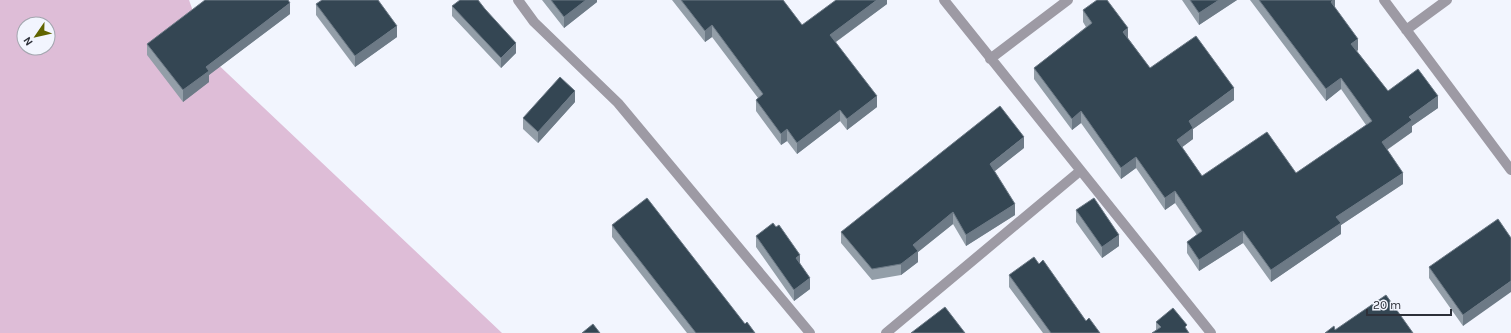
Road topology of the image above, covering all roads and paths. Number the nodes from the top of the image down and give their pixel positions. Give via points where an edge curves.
1 (518, 0) edge
2 (944, 0) edge
3 (1068, 0) edge
4 (1384, 0) edge
5 (1447, 0) edge
6 (1406, 30) junction
7 (990, 59) junction
8 (1511, 170) edge
9 (1080, 171) junction
10 (810, 333) edge
11 (886, 333) edge
12 (1211, 333) edge

1 - 10 street via 534,22 618,103
2 - 7 street
3 - 7 street
4 - 6 street
5 - 6 street
6 - 8 street
7 - 9 street
9 - 11 street
9 - 12 street

